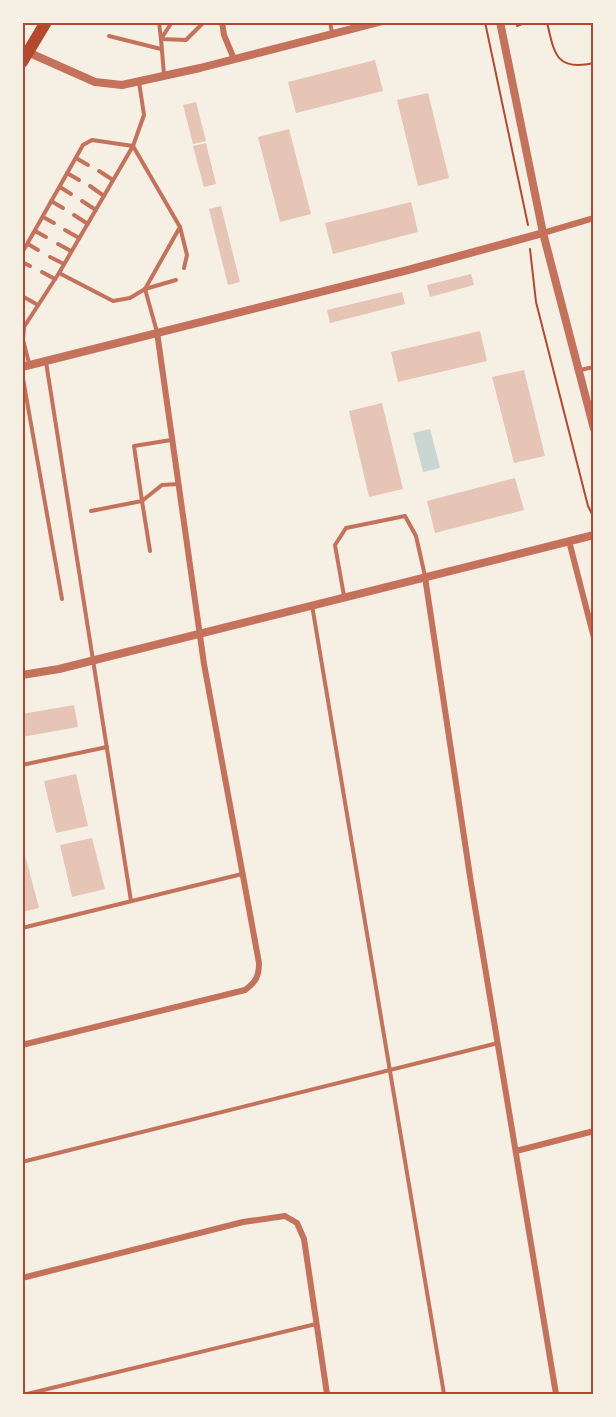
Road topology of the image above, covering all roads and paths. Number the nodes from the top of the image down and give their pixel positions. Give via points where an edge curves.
1 (46, 22) edge
2 (159, 22) edge
3 (172, 22) edge
4 (204, 22) edge
5 (222, 22) edge
6 (330, 22) edge
7 (379, 22) edge
8 (484, 22) edge
9 (500, 22) edge
10 (527, 22) edge
11 (547, 22) edge
12 (517, 26) dead end
13 (332, 34) junction
14 (109, 36) dead end
15 (161, 39) junction
16 (161, 49) junction
17 (24, 55) edge
18 (234, 59) junction
19 (594, 63) edge
20 (164, 76) junction
21 (139, 81) junction
22 (133, 146) junction
23 (76, 158) junction
24 (88, 165) dead end
25 (99, 171) dead end
26 (67, 173) junction
27 (79, 180) dead end
28 (113, 180) junction
29 (90, 186) dead end
30 (60, 187) junction
31 (71, 194) dead end
32 (104, 196) junction
33 (51, 201) junction
34 (82, 201) dead end
35 (63, 208) dead end
36 (96, 210) junction
37 (74, 215) dead end
38 (43, 217) junction
39 (594, 218) edge
40 (54, 223) dead end
41 (88, 224) junction
42 (180, 227) junction
43 (65, 230) dead end
44 (35, 231) junction
45 (543, 233) junction
46 (46, 237) dead end
47 (79, 238) junction
48 (529, 238) junction
49 (28, 244) junction
50 (58, 244) dead end
51 (38, 250) dead end
52 (71, 251) junction
53 (22, 254) edge
54 (50, 257) dead end
55 (22, 262) edge
56 (64, 264) junction
57 (30, 266) dead end
58 (184, 268) dead end
59 (42, 272) dead end
60 (58, 273) junction
61 (54, 279) junction
62 (176, 280) dead end
63 (145, 289) junction
64 (22, 296) edge
65 (38, 305) junction
66 (158, 332) junction
67 (46, 361) junction
68 (26, 366) edge
69 (594, 367) edge
70 (579, 370) junction
71 (22, 373) edge
72 (594, 429) edge
73 (171, 440) junction
74 (178, 484) junction
75 (142, 501) junction
76 (91, 511) dead end
77 (594, 518) edge
78 (594, 535) edge
79 (569, 541) junction
80 (150, 551) dead end
81 (425, 577) junction
82 (344, 597) junction
83 (62, 599) dead end
84 (312, 605) junction
85 (200, 633) junction
86 (594, 638) edge
87 (94, 660) junction
88 (22, 675) edge
89 (107, 747) junction
90 (22, 765) edge
91 (243, 874) junction
92 (130, 901) junction
93 (22, 928) edge
94 (498, 1043) junction
95 (22, 1045) edge
96 (390, 1070) junction
97 (594, 1131) edge
98 (516, 1151) junction
99 (22, 1161) edge
100 (22, 1278) edge
101 (316, 1324) junction
102 (27, 1395) edge
103 (327, 1395) edge
104 (444, 1395) edge
105 (556, 1395) edge

1 - 17 highway
2 - 15 lane
3 - 15 lane
4 - 15 lane via 186,40
5 - 18 street
6 - 13 lane
7 - 13 street
8 - 48 path
9 - 45 street
10 - 12 path
11 - 19 path via 554,55 564,64
13 - 18 street
14 - 16 lane
15 - 16 lane
16 - 20 lane
17 - 21 street via 95,82 122,85
18 - 20 street
20 - 21 street
21 - 22 lane via 144,115
22 - 23 lane via 92,140 83,145
22 - 28 lane
22 - 42 lane
23 - 24 lane
23 - 26 lane
25 - 28 lane
26 - 27 lane
26 - 30 lane
28 - 32 lane
29 - 32 lane
30 - 31 lane
30 - 33 lane
32 - 36 lane
33 - 35 lane
33 - 38 lane
34 - 36 lane
36 - 41 lane
37 - 41 lane
38 - 40 lane
38 - 44 lane
39 - 45 street
41 - 47 lane
42 - 58 lane via 186,255
42 - 63 lane
43 - 47 lane
44 - 46 lane
44 - 49 lane
45 - 48 street
45 - 70 street
47 - 52 lane
48 - 66 street
48 - 77 path via 537,302
49 - 51 lane
49 - 53 lane
50 - 52 lane
52 - 56 lane
54 - 56 lane
55 - 57 lane
56 - 60 lane
59 - 61 lane
60 - 61 lane
60 - 63 lane via 113,301 130,298
61 - 65 lane
62 - 63 lane
63 - 66 lane
64 - 65 lane
65 - 68 lane via 24,327
66 - 67 street
66 - 73 street
67 - 68 street
67 - 87 lane
69 - 70 lane
70 - 72 street
71 - 83 lane
73 - 74 street
73 - 75 lane via 134,446
74 - 75 lane via 162,485
74 - 85 street
75 - 76 lane
75 - 80 lane
78 - 79 street
79 - 81 street
79 - 86 street
81 - 82 street
81 - 82 lane via 416,536 405,516 346,528 335,546
81 - 94 street
82 - 84 street
84 - 85 street
84 - 96 lane
85 - 87 street
85 - 91 street
87 - 88 street
87 - 89 lane
89 - 90 lane
89 - 92 lane
91 - 92 lane
91 - 95 street via 260,975 254,984 245,990
92 - 93 lane
94 - 96 lane
94 - 98 street
96 - 99 lane
96 - 104 lane
97 - 98 street
98 - 105 street
100 - 101 street via 243,1222 285,1216 297,1223 304,1239
101 - 102 lane
101 - 103 street

